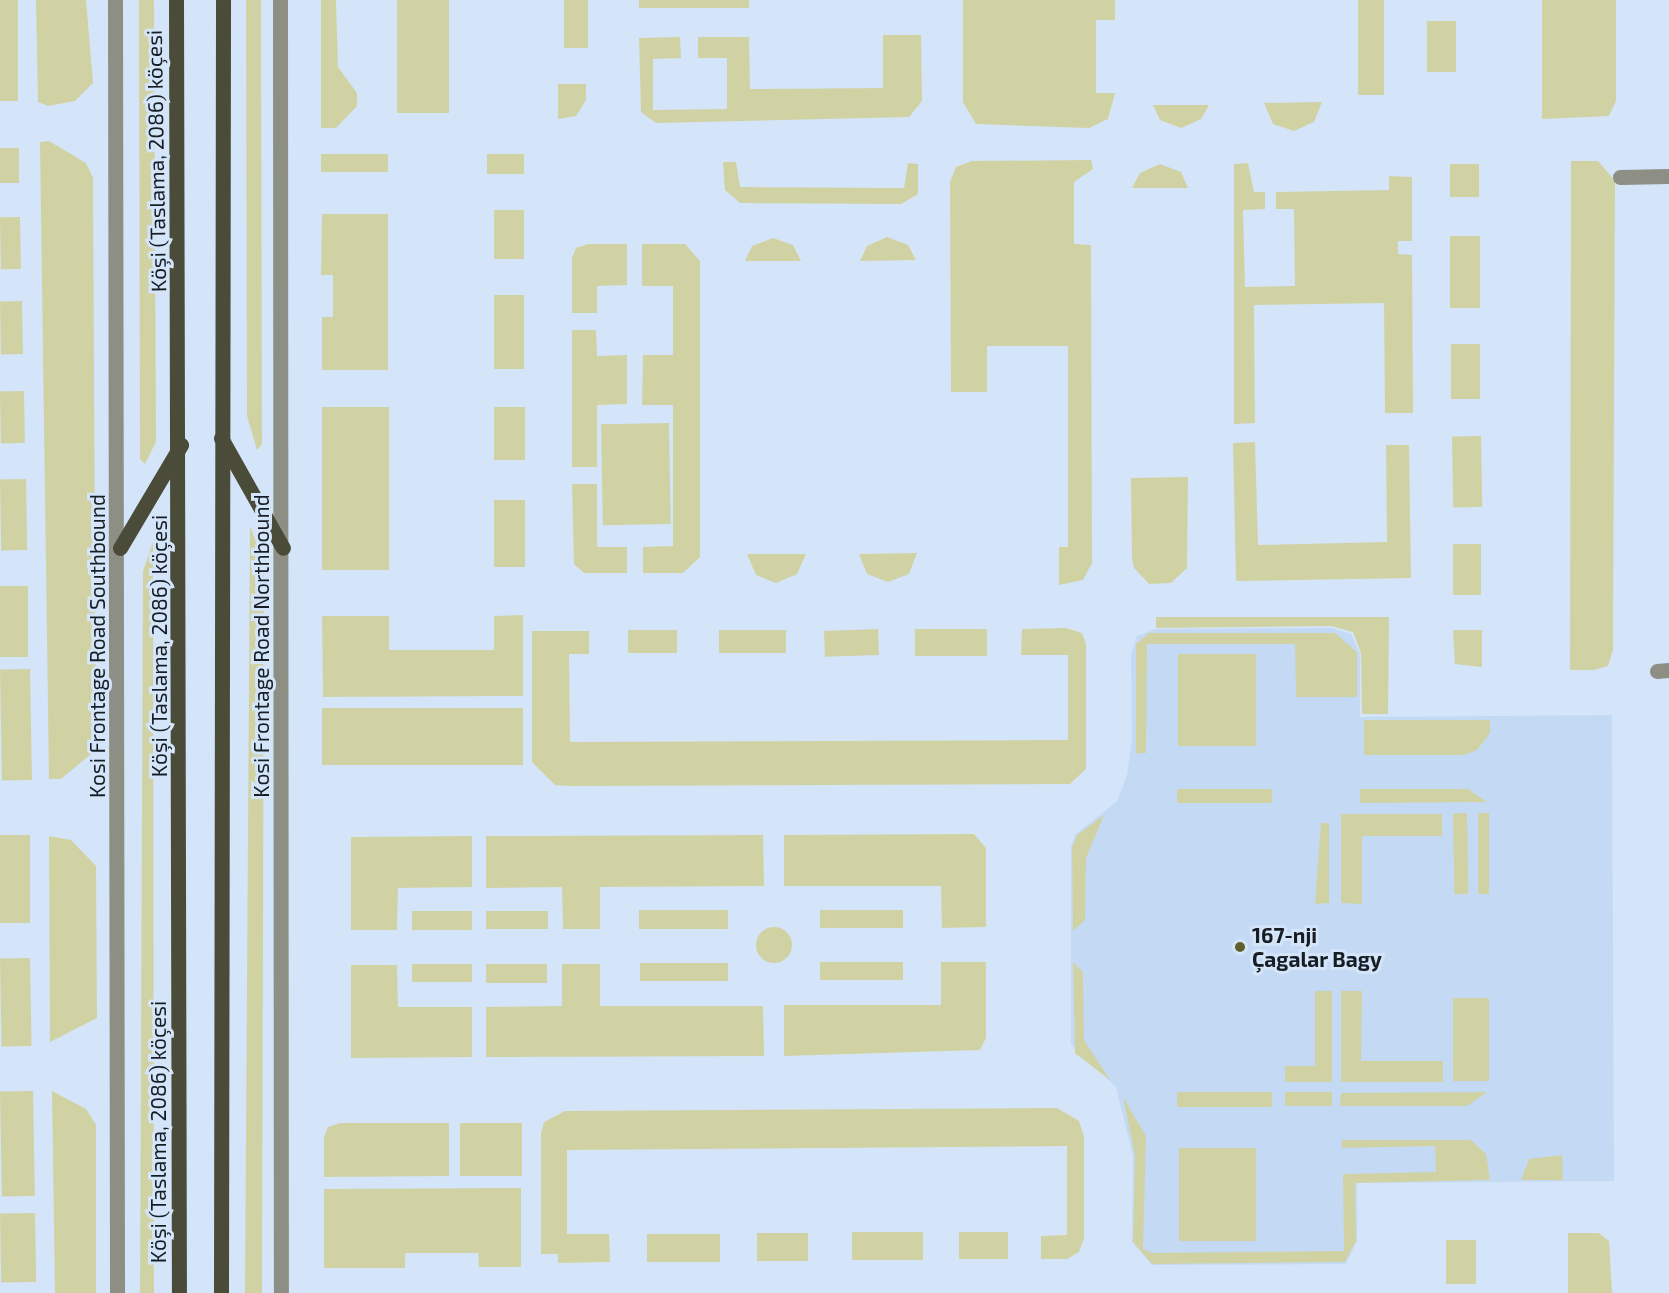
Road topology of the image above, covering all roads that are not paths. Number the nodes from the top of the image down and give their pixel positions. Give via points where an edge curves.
1 (115, 0) edge
2 (176, 0) edge
3 (223, 0) edge
4 (280, 0) edge
5 (1669, 176) edge
6 (1620, 177) dead end
7 (221, 438) junction
8 (181, 445) junction
9 (120, 548) junction
10 (283, 548) junction
11 (117, 1293) edge
12 (179, 1293) edge
13 (221, 1293) edge
14 (281, 1293) edge

1 - 9 street, Kosi Frontage Road Southbound
2 - 8 main road, Köşi (Taslama, 2086) köçesi
3 - 7 main road
4 - 10 street, Kosi Frontage Road Northbound
5 - 6 street
7 - 10 main road
7 - 13 main road
8 - 9 main road
8 - 12 main road, Köşi (Taslama, 2086) köçesi
9 - 11 street, Kosi Frontage Road Southbound
10 - 14 street, Kosi Frontage Road Northbound

